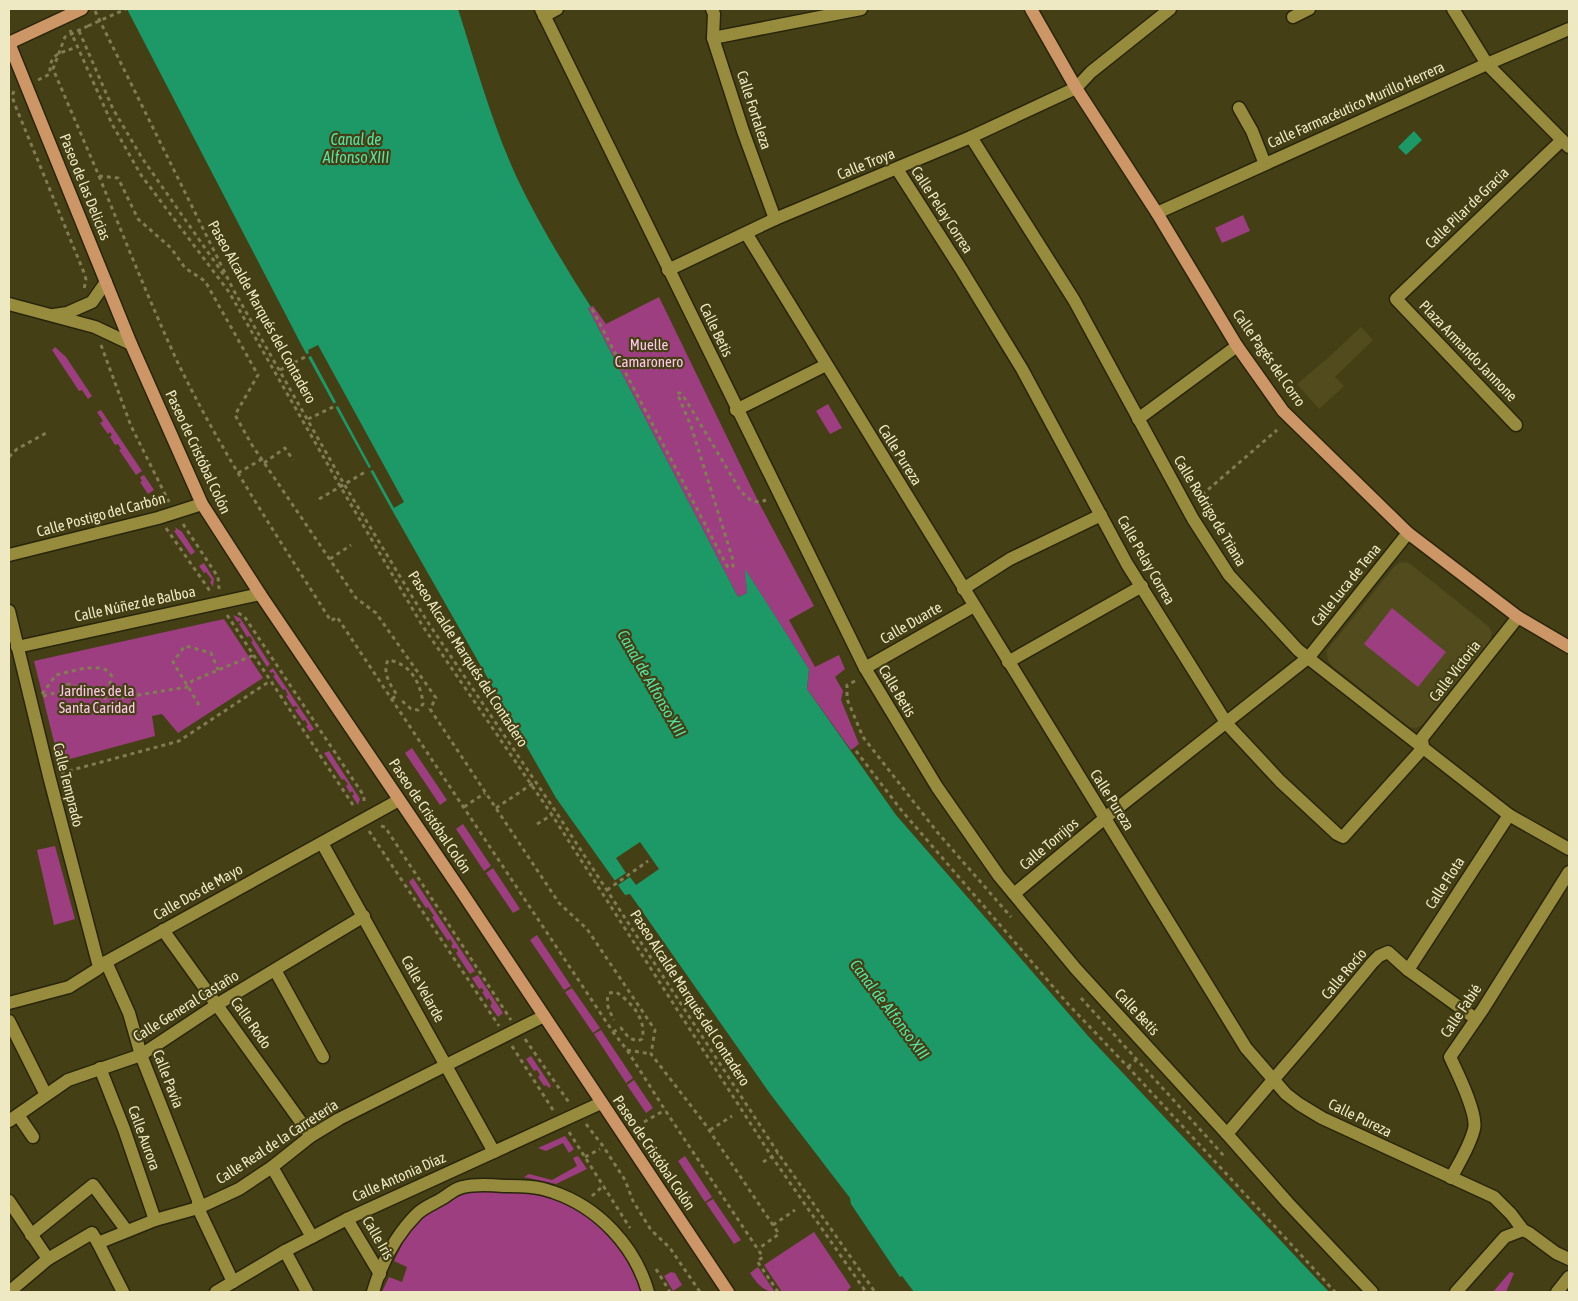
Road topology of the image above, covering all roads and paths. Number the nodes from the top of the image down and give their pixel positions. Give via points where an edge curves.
1 (82, 9) edge
2 (94, 9) edge
3 (126, 9) edge
4 (557, 9) edge
5 (712, 9) edge
6 (861, 9) edge
7 (1031, 9) edge
8 (1170, 9) edge
9 (1309, 9) edge
10 (1453, 9) edge
11 (543, 12) edge
12 (64, 17) junction
13 (1293, 17) dead end
14 (1569, 30) edge
15 (79, 31) junction
16 (72, 34) junction
17 (713, 38) junction
18 (9, 43) edge
19 (77, 47) junction
20 (59, 54) junction
21 (12, 59) edge
22 (1487, 64) junction
23 (47, 77) dead end
24 (1076, 88) junction
25 (13, 92) dead end
26 (1239, 108) dead end
27 (971, 137) junction
28 (1565, 144) edge
29 (1265, 164) junction
30 (896, 169) junction
31 (99, 176) junction
32 (1157, 213) junction
33 (775, 219) junction
34 (746, 233) junction
35 (668, 270) junction
36 (106, 282) junction
37 (233, 289) junction
38 (84, 290) dead end
39 (1396, 299) joint
40 (9, 304) edge
41 (592, 309) dead end
42 (49, 316) junction
43 (98, 338) dead end
44 (131, 344) junction
45 (1237, 346) junction
46 (305, 357) dead end
47 (826, 365) junction
48 (280, 370) junction
49 (333, 407) dead end
50 (736, 410) junction
51 (308, 419) junction
52 (1138, 419) junction
53 (1516, 425) dead end
54 (1277, 430) dead end
55 (48, 432) dead end
56 (9, 457) edge
57 (294, 460) dead end
58 (263, 461) junction
59 (367, 471) dead end
60 (238, 473) junction
61 (344, 484) junction
62 (340, 486) junction
63 (166, 496) dead end
64 (319, 499) dead end
65 (766, 500) dead end
66 (1193, 502) dead end
67 (202, 504) junction
68 (1101, 515) junction
69 (164, 526) dead end
70 (186, 529) dead end
71 (1408, 533) junction
72 (351, 545) dead end
73 (9, 555) edge
74 (330, 559) junction
75 (218, 577) dead end
76 (1142, 586) junction
77 (963, 589) junction
78 (210, 591) dead end
79 (260, 594) junction
80 (974, 606) junction
81 (9, 611) edge
82 (227, 615) dead end
83 (244, 616) dead end
84 (1518, 617) junction
85 (17, 646) junction
86 (1569, 647) edge
87 (254, 655) junction
88 (1309, 657) junction
89 (1008, 662) junction
90 (864, 668) junction
91 (218, 670) junction
92 (270, 680) junction
93 (855, 681) dead end
94 (187, 687) junction
95 (76, 688) junction
96 (63, 691) junction
97 (107, 693) junction
98 (35, 698) junction
99 (392, 699) junction
100 (400, 699) dead end
101 (199, 705) dead end
102 (98, 719) dead end
103 (1227, 724) junction
104 (1422, 748) junction
105 (856, 751) dead end
106 (77, 768) dead end
107 (536, 782) junction
108 (531, 785) junction
109 (486, 793) junction
110 (364, 796) dead end
111 (399, 800) junction
112 (464, 807) junction
113 (355, 808) dead end
114 (496, 808) junction
115 (556, 812) junction
116 (1509, 814) junction
117 (552, 815) junction
118 (1105, 818) junction
119 (537, 824) dead end
120 (385, 828) dead end
121 (369, 830) dead end
122 (322, 843) junction
123 (1569, 850) edge
124 (648, 862) dead end
125 (1569, 872) edge
126 (606, 890) junction
127 (1014, 894) junction
128 (364, 916) junction
129 (1011, 917) dead end
130 (164, 930) junction
131 (102, 964) junction
132 (274, 970) junction
133 (1408, 970) junction
134 (1080, 996) dead end
135 (9, 1003) edge
136 (218, 1004) junction
137 (1483, 1014) junction
138 (508, 1015) dead end
139 (544, 1016) junction
140 (614, 1020) dead end
141 (9, 1021) edge
142 (500, 1028) dead end
143 (615, 1031) junction
144 (526, 1041) dead end
145 (509, 1042) dead end
146 (627, 1050) junction
147 (651, 1054) junction
148 (142, 1055) junction
149 (324, 1058) dead end
150 (1136, 1060) junction
151 (446, 1065) junction
152 (1128, 1067) junction
153 (100, 1068) junction
154 (1272, 1080) junction
155 (46, 1095) junction
156 (565, 1098) dead end
157 (601, 1104) junction
158 (665, 1110) junction
159 (556, 1115) dead end
160 (732, 1116) dead end
161 (14, 1118) edge
162 (644, 1122) dead end
163 (586, 1124) dead end
164 (566, 1129) dead end
165 (710, 1130) junction
166 (1227, 1134) junction
167 (311, 1136) junction
168 (33, 1137) dead end
169 (600, 1149) dead end
170 (494, 1152) junction
171 (778, 1154) junction
172 (585, 1157) junction
173 (772, 1157) junction
174 (1225, 1157) dead end
175 (763, 1162) dead end
176 (272, 1167) junction
177 (1451, 1178) junction
178 (9, 1201) edge
179 (198, 1208) junction
180 (795, 1210) dead end
181 (348, 1218) junction
182 (155, 1220) junction
183 (772, 1225) junction
184 (1523, 1230) junction
185 (127, 1231) junction
186 (634, 1234) dead end
187 (31, 1235) junction
188 (312, 1237) junction
189 (98, 1244) junction
190 (758, 1249) junction
191 (285, 1251) junction
192 (48, 1258) junction
193 (1569, 1259) edge
194 (654, 1266) dead end
195 (380, 1274) junction
196 (1569, 1277) edge
197 (233, 1282) junction
198 (9, 1292) edge
199 (123, 1292) edge
200 (216, 1292) edge
201 (307, 1292) edge
202 (373, 1292) edge
203 (648, 1292) edge
204 (670, 1292) edge
205 (700, 1292) edge
206 (728, 1292) edge
207 (778, 1292) edge
208 (866, 1292) edge
209 (874, 1292) edge
210 (1335, 1292) edge
211 (1372, 1292) edge
212 (1456, 1292) edge
213 (1557, 1292) edge

1 - 12 main road
2 - 37 path, Paseo Alcalde Marqués del Contadero
3 - 15 path, bridge
4 - 11 street
5 - 17 street, Calle Fortaleza
6 - 17 street
7 - 24 main road, Calle Pagés del Corro
8 - 24 street via 1091,72
9 - 13 street
10 - 22 street
11 - 35 street, Calle Betis
12 - 16 path
12 - 18 main road
14 - 22 street, Calle Farmacéutico Murillo Herrera
15 - 16 path
15 - 37 path via 113,109 142,158
16 - 19 path
16 - 20 path via 66,37
17 - 33 street, Calle Fortaleza
18 - 21 main road, Paseo de las Delicias
19 - 20 path
19 - 62 path via 112,124 141,175 229,292
20 - 23 path via 50,61
20 - 31 path via 53,69
21 - 36 main road, Paseo de las Delicias
22 - 28 street
22 - 29 street, Calle Farmacéutico Murillo Herrera
24 - 27 street, Calle Troya
24 - 32 main road, Calle Pagés del Corro
25 - 38 path via 15,105 85,275
26 - 29 street
27 - 30 street, Calle Troya
27 - 52 street, Calle Rodrigo de Triana via 1074,300
28 - 39 street, Calle Pilar de Gracia
29 - 32 street, Calle Farmacéutico Murillo Herrera
30 - 33 street, Calle Troya
30 - 68 street, Calle Pelay Correa via 1022,369
31 - 58 path via 118,178 138,219 171,248 185,268 205,281 258,375 235,416
31 - 60 path via 178,361
32 - 45 main road, Calle Pagés del Corro
33 - 34 street, Calle Troya
34 - 35 street, Calle Troya
34 - 47 street, Calle Pureza
35 - 50 street, Calle Betis
36 - 42 street via 92,302 67,313
36 - 44 main road, Paseo de las Delicias
37 - 48 path, Paseo Alcalde Marqués del Contadero
39 - 53 street, Plaza Armando Jannone
40 - 42 street
41 - 65 path via 730,568 733,560 678,393 686,400 740,490 750,501 759,503
42 - 44 street via 95,327
43 - 63 path via 131,426
44 - 67 main road, Paseo de Cristóbal Colón
45 - 52 street
45 - 71 main road, Calle Pagés del Corro via 1283,411
46 - 48 path
47 - 50 street
47 - 77 street, Calle Pureza
48 - 51 path, Paseo Alcalde Marqués del Contadero
49 - 51 path
50 - 90 street, Calle Betis
51 - 61 path, Paseo Alcalde Marqués del Contadero
52 - 88 street, Calle Rodrigo de Triana via 1193,519 1229,575 1298,650
54 - 66 path
55 - 56 path
57 - 58 path via 285,448
58 - 60 path
58 - 74 path
59 - 61 path
60 - 99 path via 332,621 337,617
61 - 62 path
61 - 107 path, Paseo Alcalde Marqués del Contadero via 427,621
62 - 64 path
62 - 108 path via 422,625
67 - 73 street, Calle Postigo del Carbón
67 - 79 main road, Paseo de Cristóbal Colón
68 - 76 street, Calle Pelay Correa
68 - 77 street via 1010,559
69 - 78 path
70 - 75 path
71 - 84 main road, Calle Pagés del Corro
71 - 88 street, Calle Luca de Tena
72 - 74 path
74 - 109 path via 356,598 376,613 436,698 430,709
76 - 89 street
76 - 103 street, Calle Pelay Correa
77 - 80 street, Calle Pureza
79 - 85 street, Calle Núñez de Balboa
79 - 111 main road, Paseo de Cristóbal Colón
80 - 89 street, Calle Pureza
80 - 90 street, Calle Duarte
81 - 85 street, Calle Temprado
82 - 87 path
83 - 110 path
84 - 86 main road, Calle Pagés del Corro
84 - 104 street, Calle Victoria via 1422,738
85 - 98 street, Calle Temprado
87 - 91 path
87 - 92 path
88 - 103 street, Calle Luca de Tena
88 - 104 street, Calle Rodrigo de Triana
89 - 118 street, Calle Pureza
90 - 127 street, Calle Betis via 936,787
91 - 94 path via 192,681
91 - 94 path via 211,653 184,647 173,662
92 - 106 path via 179,741
92 - 113 path
93 - 129 path via 847,685 847,699 864,737 938,833
94 - 97 path via 120,698
94 - 101 path
95 - 96 path via 68,684
95 - 96 path via 71,696
95 - 97 path via 88,686
96 - 98 path
97 - 98 path via 112,676 106,668 98,667 56,674
97 - 102 path
98 - 131 street, Calle Temprado
99 - 100 path via 397,695 384,667 388,660 409,670 418,683 423,704 418,710 410,709
99 - 112 path
103 - 104 street, Calle Pelay Correa via 1280,781 1341,837
103 - 118 street, Calle Torrijos
104 - 116 street, Calle Rodrigo de Triana
105 - 152 path via 921,834 1068,1004
107 - 108 path
107 - 115 path, Paseo Alcalde Marqués del Contadero
108 - 114 path
108 - 117 path
109 - 112 path
109 - 114 path
111 - 122 street, Calle Dos de Mayo
111 - 139 main road, Paseo de Cristóbal Colón
112 - 143 path
114 - 147 path via 558,903 588,929 655,1030
115 - 117 path
115 - 126 path, Paseo Alcalde Marqués del Contadero
116 - 123 street, Calle Rodrigo de Triana
116 - 133 street, Calle Flota
117 - 119 path
117 - 173 path
118 - 127 street, Calle Torrijos
118 - 154 street, Calle Pureza via 1246,1048
120 - 138 path
121 - 142 path
122 - 128 street, Calle Velarde
122 - 130 street, Calle Dos de Mayo
124 - 126 path
125 - 137 street, Calle Fabié
126 - 171 path, Paseo Alcalde Marqués del Contadero
127 - 166 street, Calle Betis via 1076,969
128 - 132 street, Calle General Castaño
128 - 151 street, Calle Velarde
130 - 131 street, Calle Dos de Mayo
130 - 136 street, Calle Rodo
131 - 135 street, Calle Dos de Mayo via 69,987
131 - 148 street, Calle Pavía via 129,1013
132 - 136 street, Calle General Castaño
132 - 149 street
133 - 137 street, Calle Rocío
133 - 154 street, Calle Rocío via 1388,952 1380,956
134 - 150 path
136 - 148 street, Calle General Castaño
136 - 167 street, Calle Rodo
137 - 177 street, Calle Fabié via 1450,1057 1475,1124
139 - 151 street, Calle Real de la Carretería
139 - 157 main road, Paseo de Cristóbal Colón
140 - 143 path via 607,1000 609,993 616,992 635,1009 642,1021 642,1039 629,1038 621,1028
141 - 155 street
143 - 146 path
144 - 156 path
145 - 159 path
146 - 147 path
146 - 158 path
147 - 165 path
148 - 153 street, Calle General Castaño
148 - 179 street, Calle Pavía via 198,1200
150 - 152 path
150 - 174 path
151 - 167 street, Calle Real de la Carretería
151 - 170 street, Calle Velarde
152 - 210 path
153 - 155 street, Calle General Castaño via 68,1080
153 - 182 street, Calle Aurora
154 - 166 street
154 - 177 street, Calle Pureza via 1299,1104 1322,1118
155 - 161 street, Calle General Castaño
157 - 170 street, Calle Antonia Díaz
157 - 206 main road, Paseo de Cristóbal Colón
158 - 162 path
158 - 190 path
160 - 165 path
161 - 168 street
163 - 205 path via 604,1146 652,1230 670,1248
164 - 172 path
165 - 183 path
166 - 211 street, Calle Betis
167 - 176 street, Calle Real de la Carretería
169 - 172 path
170 - 181 street, Calle Antonia Díaz
171 - 173 path
171 - 209 path, Paseo Alcalde Marqués del Contadero
172 - 186 path
173 - 175 path
173 - 208 path
176 - 179 street, Calle Real de la Carretería via 239,1189
176 - 188 street
177 - 184 street, Calle Pureza via 1494,1197
178 - 187 street
179 - 182 street, Calle Real de la Carretería
179 - 197 street, Calle Pavía
180 - 183 path
181 - 188 street, Calle Antonia Díaz
181 - 195 street, Calle Iris
182 - 185 street, Calle Real de la Carretería
183 - 190 path via 779,1234
184 - 193 street, Calle Pureza
184 - 212 street via 1505,1237
185 - 187 street via 93,1185
185 - 189 street, Calle Real de la Carretería
187 - 192 street
188 - 191 street, Calle Antonia Díaz
189 - 192 street via 92,1233
189 - 199 street
190 - 207 path via 763,1257 757,1261
191 - 197 street, Calle Antonia Díaz
191 - 201 street
192 - 198 street
194 - 204 path
195 - 202 street
195 - 203 street via 397,1238 418,1213 462,1187 527,1186 583,1205 605,1222 627,1249
196 - 213 street
197 - 200 street, Calle Antonia Díaz

